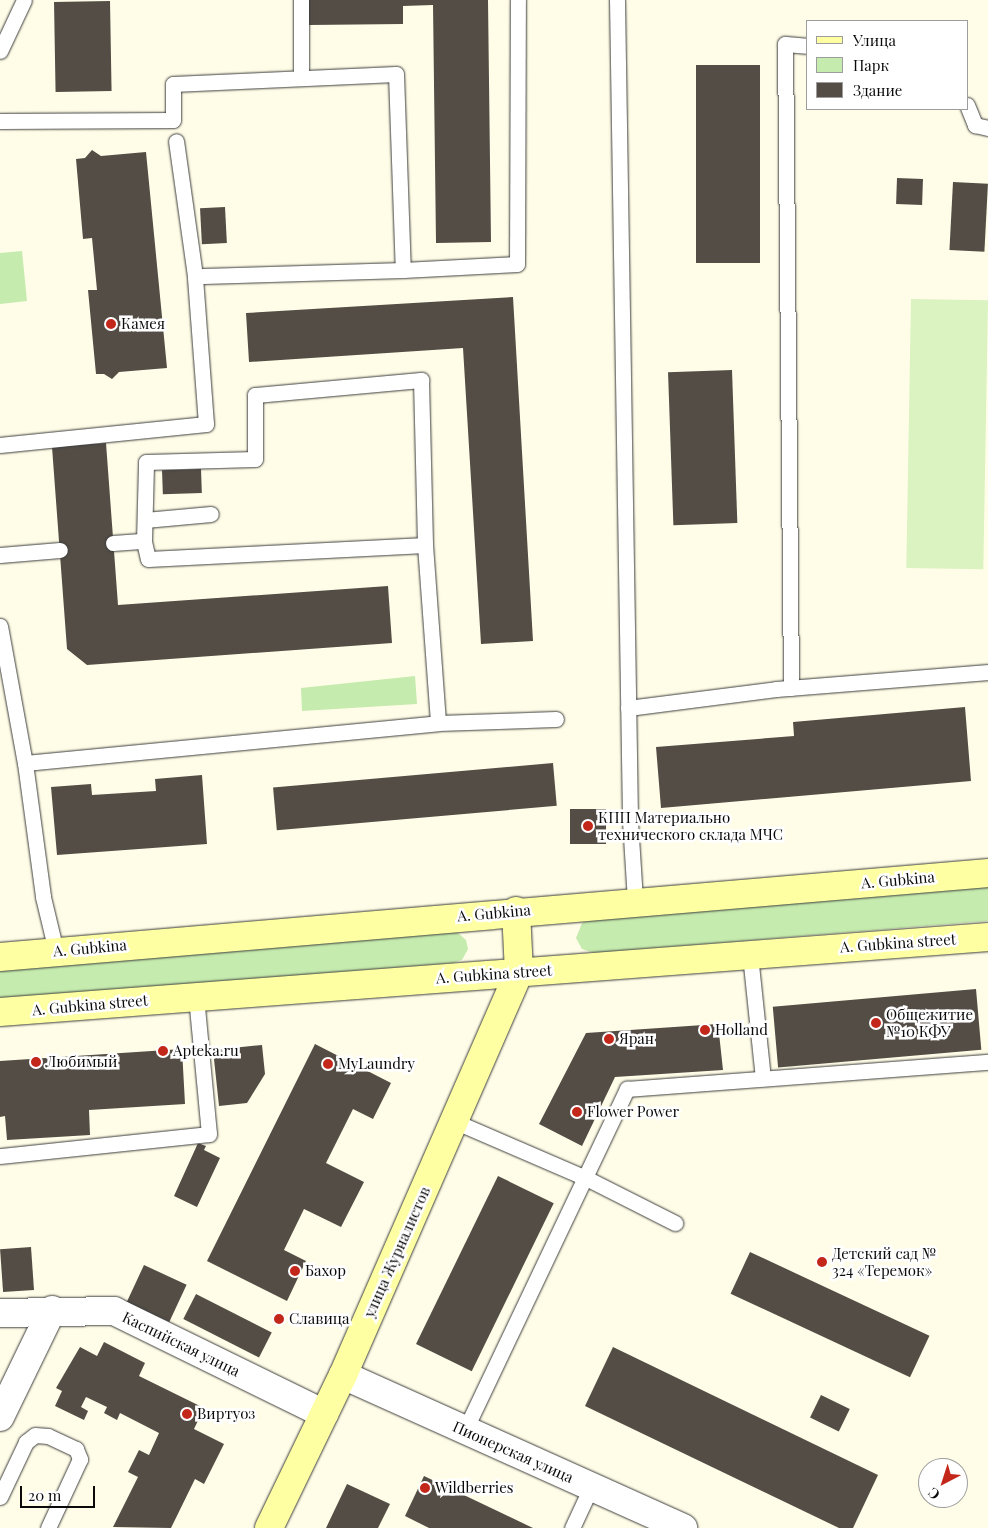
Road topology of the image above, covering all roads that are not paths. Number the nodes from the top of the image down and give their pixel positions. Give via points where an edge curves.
1 (24, 0) edge
2 (301, 0) edge
3 (518, 0) edge
4 (617, 0) edge
5 (806, 46) edge
6 (0, 52) edge
7 (301, 78) junction
8 (968, 108) edge
9 (0, 122) edge
10 (988, 128) edge
11 (176, 141) dead end
12 (403, 270) junction
13 (195, 276) junction
14 (0, 445) edge
15 (211, 514) dead end
16 (145, 520) junction
17 (144, 541) junction
18 (113, 544) dead end
19 (425, 545) junction
20 (60, 550) dead end
21 (0, 555) edge
22 (0, 626) edge
23 (988, 672) edge
24 (791, 688) junction
25 (628, 708) junction
26 (7, 714) edge
27 (556, 719) dead end
28 (438, 723) junction
29 (25, 763) junction
30 (988, 873) edge
31 (635, 901) junction
32 (516, 911) junction
33 (988, 936) edge
34 (56, 951) junction
35 (750, 955) junction
36 (0, 957) edge
37 (519, 972) junction
38 (196, 997) junction
39 (0, 1012) edge
40 (988, 1062) edge
41 (763, 1078) junction
42 (454, 1121) junction
43 (0, 1156) edge
44 (586, 1178) junction
45 (675, 1223) dead end
46 (52, 1310) junction
47 (0, 1313) edge
48 (343, 1375) junction
49 (324, 1414) junction
50 (0, 1418) edge
51 (466, 1430) junction
52 (591, 1486) junction
53 (0, 1497) edge
54 (48, 1528) edge
55 (269, 1528) edge
56 (572, 1528) edge
57 (683, 1528) edge

1 - 6 lane
2 - 7 lane
3 - 12 lane via 516,264
4 - 25 lane
5 - 24 lane via 785,44
7 - 9 lane via 173,84 173,120
7 - 12 lane via 396,74
8 - 10 lane via 975,125
11 - 13 lane
12 - 13 lane
13 - 14 lane via 206,424
15 - 16 lane
16 - 17 lane
16 - 19 lane via 146,462 255,459 255,395 421,380
17 - 18 lane
17 - 19 lane via 148,559
19 - 28 lane
20 - 21 lane
22 - 26 lane
23 - 24 lane
24 - 25 lane
25 - 31 lane
26 - 29 lane
27 - 28 lane
28 - 29 lane
29 - 34 lane via 43,897
30 - 31 street, A. Gubkina
31 - 32 street, A. Gubkina
32 - 34 street, A. Gubkina
32 - 37 street
33 - 35 street, A. Gubkina street
34 - 36 street, A. Gubkina
35 - 37 street, A. Gubkina street
35 - 41 lane
37 - 38 street, A. Gubkina street
37 - 42 street, улица Журналистов
38 - 39 street, A. Gubkina street
38 - 43 lane via 209,1134
40 - 41 lane
41 - 44 lane via 627,1089
42 - 44 lane
42 - 48 street, улица Журналистов
44 - 45 lane
44 - 51 lane
46 - 47 street, Каспийская улица
46 - 49 street, Каспийская улица via 114,1311
46 - 50 street
48 - 49 street, улица Журналистов
48 - 51 street, Пионерская улица
49 - 55 street, улица Журналистов
51 - 52 street, Пионерская улица
52 - 56 lane
52 - 57 street, Пионерская улица
53 - 54 lane via 26,1442 35,1435 48,1436 76,1449 80,1459

